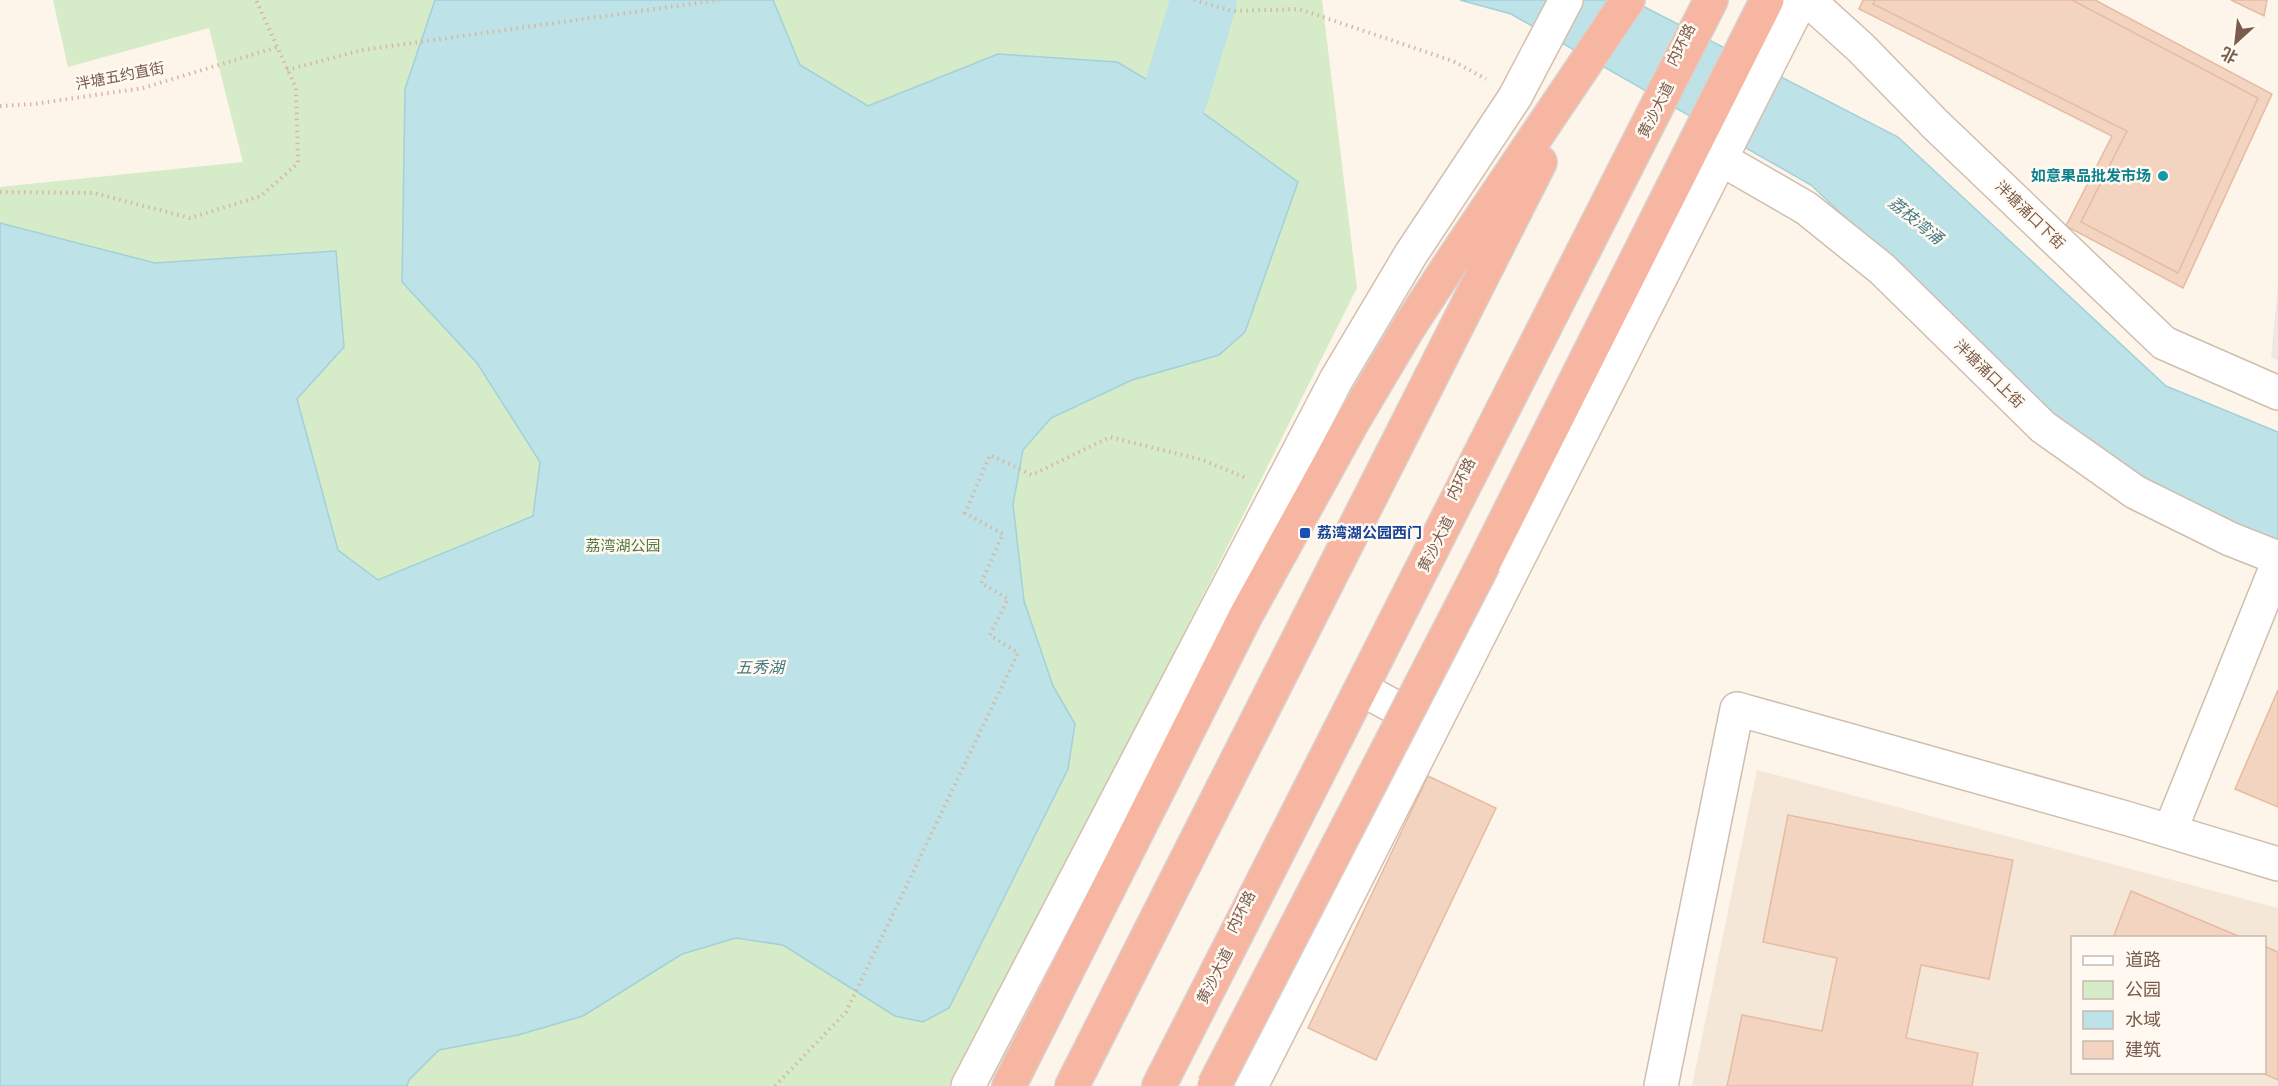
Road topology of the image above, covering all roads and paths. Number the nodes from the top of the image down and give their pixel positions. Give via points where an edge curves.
1 (256, 0) edge
2 (719, 0) edge
3 (1194, 0) edge
4 (1566, 0) edge
5 (1623, 0) edge
6 (1629, 0) edge
7 (1793, 3) edge
8 (1704, 9) edge
9 (278, 47) junction
10 (287, 69) junction
11 (1521, 84) junction
12 (0, 106) edge
13 (1723, 155) junction
14 (0, 192) edge
15 (2278, 393) edge
16 (1251, 480) dead end
17 (2278, 558) edge
18 (2278, 563) edge
19 (1362, 689) junction
20 (1433, 728) junction
21 (2170, 831) junction
22 (2278, 864) edge
23 (775, 1086) edge
24 (968, 1086) edge
25 (1009, 1086) edge
26 (1072, 1086) edge
27 (1080, 1086) edge
28 (1153, 1086) edge
29 (1159, 1086) edge
30 (1214, 1086) edge
31 (1251, 1086) edge
32 (1661, 1086) edge

1 - 9 path
2 - 10 path, bridge via 362,50
3 - 11 path via 1232,11 1299,9
4 - 11 street
5 - 26 highway
6 - 25 highway via 1442,276 1353,421 1246,615
6 - 27 highway
7 - 13 street
7 - 15 street, 泮塘涌口下街 via 1861,48 2164,343
7 - 30 highway, bridge via 1484,563
8 - 19 highway, 黄沙大道
8 - 28 highway, 内环路
9 - 10 path
9 - 12 path, 泮塘五约直街 via 143,88
10 - 14 path via 296,88 298,163 261,196 189,218 94,193
11 - 24 street via 1411,254 1336,380
13 - 17 street, 泮塘涌口上街 via 1806,208 1882,270 2052,434 2135,492
13 - 20 street
16 - 23 path via 1203,459 1110,437 1032,475 990,455 965,513 1003,534 981,583 1008,599 990,635 1018,653 846,1012
18 - 21 street
19 - 20 street
19 - 29 highway, 黄沙大道
20 - 31 street
21 - 22 street
21 - 32 street via 1737,709

